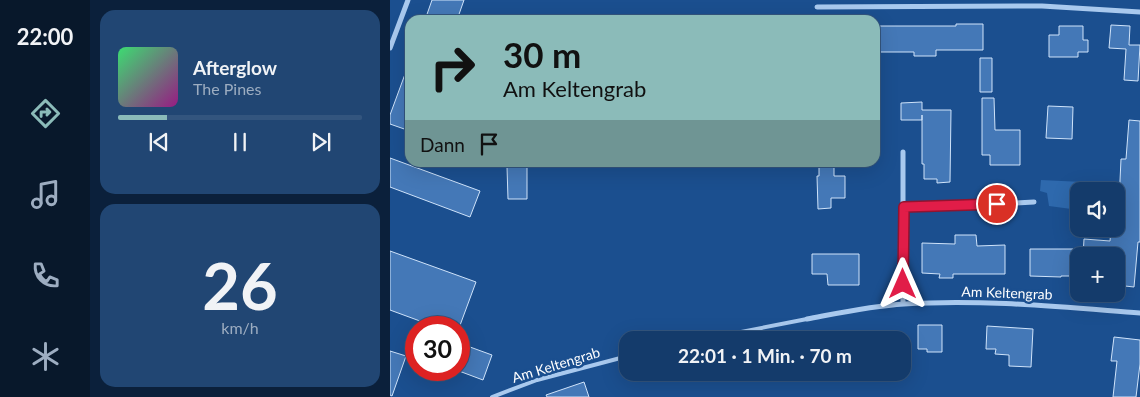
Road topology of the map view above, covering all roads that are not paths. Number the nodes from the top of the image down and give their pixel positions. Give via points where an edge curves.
1 (408, 0) edge
2 (1070, 0) edge
3 (892, 3) edge
4 (817, 6) dead end
5 (1070, 7) junction
6 (1140, 12) edge
7 (390, 48) edge
8 (903, 152) dead end
9 (1034, 202) dead end
10 (904, 207) junction
11 (903, 304) junction
12 (1140, 313) edge
13 (806, 319) joint
14 (745, 331) edge
15 (619, 358) edge
16 (492, 397) edge

1 - 7 street
2 - 5 street
3 - 4 street
3 - 5 street
5 - 6 street
8 - 10 street
9 - 10 street
10 - 11 street
11 - 12 street, Am Keltengrab via 968,302
11 - 13 street, Am Keltengrab
13 - 14 lane, Am Keltengrab
15 - 16 lane, Am Keltengrab via 537,380

